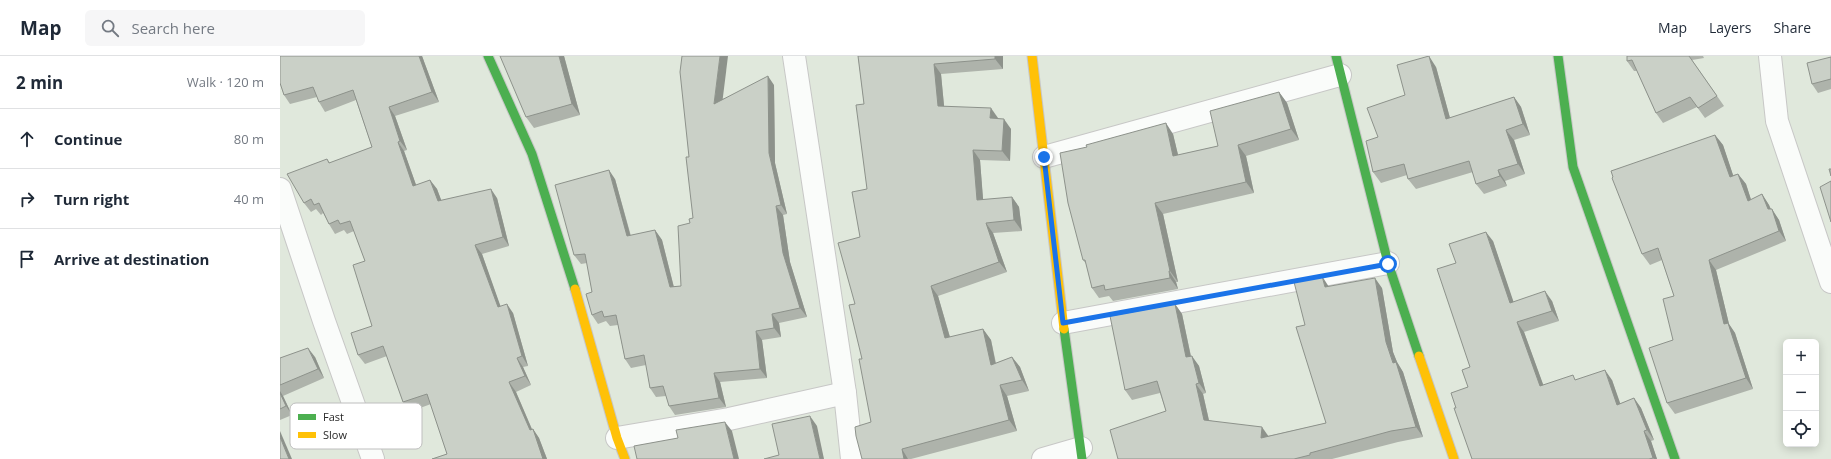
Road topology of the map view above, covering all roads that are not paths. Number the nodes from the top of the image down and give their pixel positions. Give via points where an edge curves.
1 (488, 56) edge
2 (794, 56) edge
3 (1032, 56) edge
4 (1558, 56) edge
5 (1770, 56) edge
6 (1338, 66) edge
7 (1044, 157) junction
8 (280, 189) edge
9 (1388, 264) junction
10 (1831, 282) edge
11 (1063, 323) junction
12 (845, 393) junction
13 (353, 403) edge
14 (617, 438) junction
15 (369, 449) edge
16 (1081, 454) edge
17 (373, 459) edge
18 (624, 459) edge
19 (852, 459) edge
20 (1043, 459) edge
21 (1454, 459) edge
22 (1675, 459) edge

1 - 14 street via 532,154 572,278
2 - 12 street
3 - 7 street
4 - 22 street via 1573,167
5 - 10 street via 1777,121
6 - 7 street
6 - 9 street
7 - 11 street
8 - 13 street
9 - 11 street
9 - 21 street
11 - 16 street
12 - 14 street via 729,419
12 - 19 street
14 - 18 street
15 - 17 street
16 - 20 street

